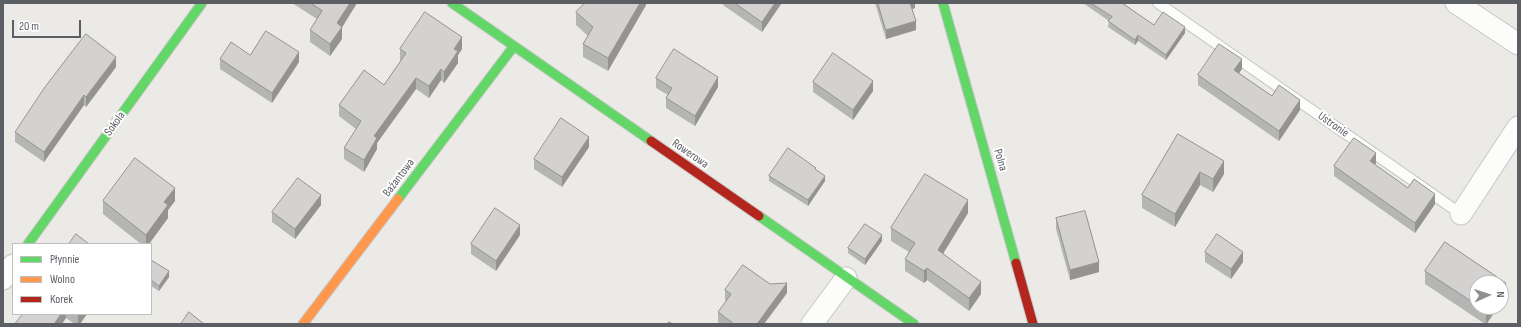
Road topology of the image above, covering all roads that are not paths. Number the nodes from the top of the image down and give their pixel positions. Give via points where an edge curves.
1 (202, 3) edge
2 (452, 3) edge
3 (943, 3) edge
4 (1158, 3) edge
5 (1456, 3) edge
6 (1518, 44) edge
7 (514, 46) junction
8 (1518, 127) edge
9 (1461, 214) joint
10 (29, 243) edge
11 (12, 266) edge
12 (3, 278) edge
13 (846, 278) junction
14 (304, 324) edge
15 (812, 324) edge
16 (914, 324) edge
17 (1033, 324) edge

1 - 10 street, Sokola
2 - 7 street, Rowerowa
3 - 17 street, Polna
4 - 9 lane, Ustronie
5 - 6 street
7 - 13 street, Rowerowa
7 - 14 street, Bażantowa
8 - 9 street, Ustronie
11 - 12 street
13 - 15 street
13 - 16 street, Rowerowa

